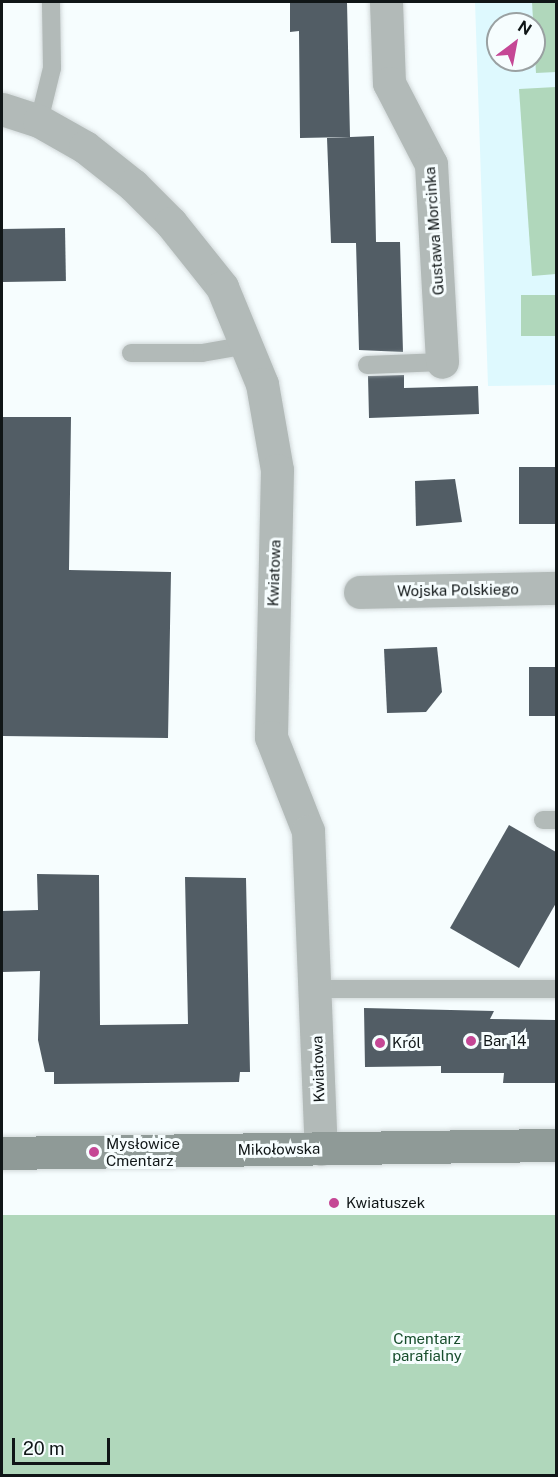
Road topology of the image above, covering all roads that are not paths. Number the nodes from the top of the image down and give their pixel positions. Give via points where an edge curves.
1 (51, 2) edge
2 (386, 2) edge
3 (2, 109) edge
4 (39, 121) junction
5 (248, 345) junction
6 (131, 353) dead end
7 (441, 362) joint
8 (367, 365) dead end
9 (556, 588) edge
10 (360, 592) dead end
11 (315, 989) junction
12 (556, 989) edge
13 (556, 1145) edge
14 (321, 1149) junction
15 (2, 1153) edge

1 - 4 lane via 52,68
2 - 7 street, Gustawa Morcinka via 389,83 431,164
3 - 4 street, Kwiatowa
4 - 5 street, Kwiatowa via 133,185 171,224 222,287
5 - 6 lane via 202,353
5 - 11 street, Kwiatowa via 269,414 277,470 271,737 308,831
7 - 8 lane
9 - 10 street, Wojska Polskiego
11 - 12 lane
11 - 14 street, Kwiatowa
13 - 14 street, Mikołowska
14 - 15 street, Mikołowska

